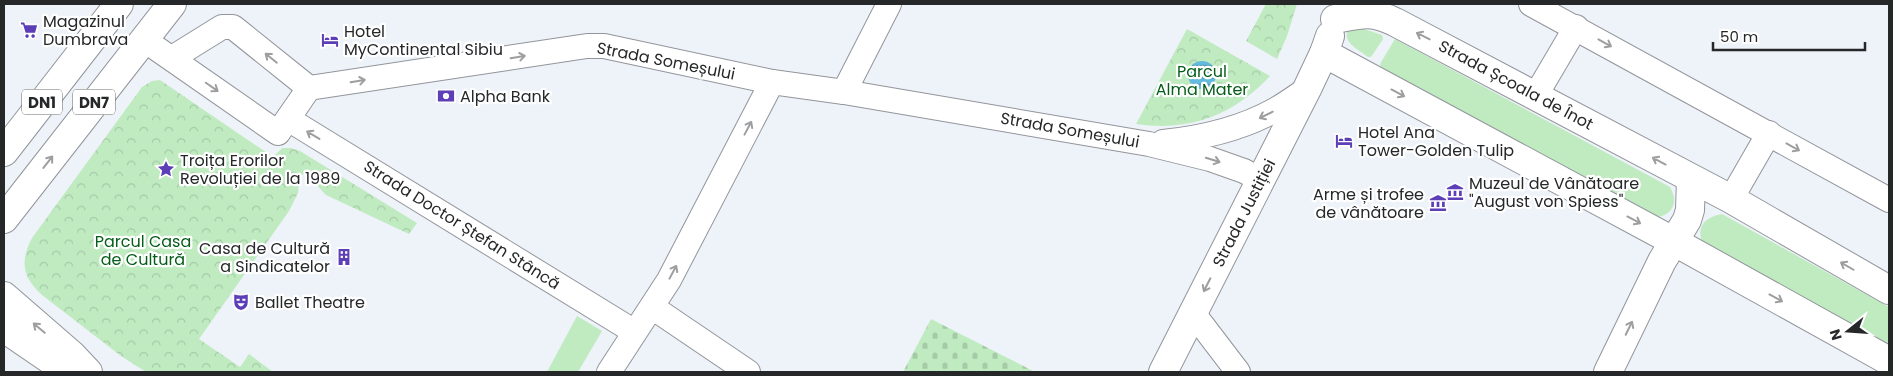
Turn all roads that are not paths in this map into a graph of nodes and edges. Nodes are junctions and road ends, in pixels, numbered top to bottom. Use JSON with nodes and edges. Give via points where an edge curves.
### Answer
{"nodes":[{"id":1,"x":119,"y":4,"type":"edge"},
{"id":2,"x":172,"y":4,"type":"edge"},
{"id":3,"x":889,"y":4,"type":"edge"},
{"id":4,"x":1531,"y":4,"type":"edge"},
{"id":5,"x":1337,"y":12,"type":"edge"},
{"id":6,"x":1576,"y":27,"type":"junction"},
{"id":7,"x":143,"y":39,"type":"junction"},
{"id":8,"x":1324,"y":53,"type":"junction"},
{"id":9,"x":172,"y":58,"type":"junction"},
{"id":10,"x":1367,"y":77,"type":"junction"},
{"id":11,"x":772,"y":82,"type":"junction"},
{"id":12,"x":309,"y":88,"type":"junction"},
{"id":13,"x":1307,"y":89,"type":"junction"},
{"id":14,"x":844,"y":92,"type":"junction"},
{"id":15,"x":1536,"y":95,"type":"junction"},
{"id":16,"x":288,"y":119,"type":"junction"},
{"id":17,"x":1768,"y":133,"type":"junction"},
{"id":18,"x":1149,"y":144,"type":"junction"},
{"id":19,"x":4,"y":152,"type":"edge"},
{"id":20,"x":1691,"y":178,"type":"junction"},
{"id":21,"x":1261,"y":180,"type":"junction"},
{"id":22,"x":1731,"y":199,"type":"junction"},
{"id":23,"x":1889,"y":200,"type":"edge"},
{"id":24,"x":4,"y":219,"type":"edge"},
{"id":25,"x":1673,"y":241,"type":"junction"},
{"id":26,"x":1889,"y":290,"type":"edge"},
{"id":27,"x":4,"y":296,"type":"edge"},
{"id":28,"x":652,"y":307,"type":"junction"},
{"id":29,"x":1193,"y":313,"type":"junction"},
{"id":30,"x":4,"y":328,"type":"edge"},
{"id":31,"x":634,"y":333,"type":"junction"},
{"id":32,"x":1889,"y":361,"type":"edge"},
{"id":33,"x":73,"y":372,"type":"edge"},
{"id":34,"x":88,"y":372,"type":"edge"},
{"id":35,"x":609,"y":372,"type":"edge"},
{"id":36,"x":748,"y":372,"type":"edge"},
{"id":37,"x":1163,"y":372,"type":"edge"},
{"id":38,"x":1238,"y":372,"type":"edge"},
{"id":39,"x":1608,"y":372,"type":"edge"}],
"edges":[{"from":1,"to":19,"type":"street","number":"DN1"},
{"from":2,"to":7,"type":"street","number":"DN7"},
{"from":3,"to":14,"type":"street"},
{"from":4,"to":6,"type":"street"},
{"from":5,"to":8,"type":"street","name":"Strada Justiției"},
{"from":15,"to":5,"type":"street","name":"Strada Școala de Înot","one_way":true,"via":[[1380,15]]},
{"from":6,"to":15,"type":"street"},
{"from":6,"to":17,"type":"street","one_way":true},
{"from":7,"to":9,"type":"street"},
{"from":24,"to":7,"type":"street","number":"DN7","one_way":true},
{"from":8,"to":10,"type":"street"},
{"from":8,"to":13,"type":"street","name":"Strada Justiției"},
{"from":12,"to":9,"type":"street","one_way":true,"via":[[233,27],[222,27]]},
{"from":9,"to":16,"type":"street","one_way":true,"via":[[278,133]]},
{"from":10,"to":13,"type":"street","via":[[1346,75]]},
{"from":10,"to":25,"type":"street","one_way":true},
{"from":12,"to":11,"type":"street","name":"Strada Someșului","one_way":true,"via":[[588,46],[604,46]]},
{"from":11,"to":14,"type":"street","name":"Strada Someșului"},
{"from":28,"to":11,"type":"street","one_way":true},
{"from":12,"to":16,"type":"street"},
{"from":13,"to":18,"type":"street","name":"Strada Someșului","one_way":true,"via":[[1251,122],[1186,140]]},
{"from":13,"to":21,"type":"street","name":"Strada Justiției"},
{"from":14,"to":18,"type":"street","name":"Strada Someșului"},
{"from":20,"to":15,"type":"street","name":"Strada Școala de Înot","one_way":true},
{"from":31,"to":16,"type":"street","name":"Strada Doctor Ștefan Stâncă","one_way":true},
{"from":17,"to":22,"type":"street"},
{"from":17,"to":23,"type":"street","one_way":true},
{"from":18,"to":21,"type":"street","name":"Strada Someșului","one_way":true,"via":[[1210,159]]},
{"from":20,"to":22,"type":"street","name":"Strada Școala de Înot"},
{"from":20,"to":25,"type":"street","via":[[1690,210]]},
{"from":21,"to":29,"type":"street","name":"Strada Justiției","one_way":true},
{"from":26,"to":22,"type":"street","name":"Strada Școala de Înot","one_way":true},
{"from":25,"to":32,"type":"street","one_way":true},
{"from":39,"to":25,"type":"street","one_way":true},
{"from":34,"to":27,"type":"street","one_way":true},
{"from":28,"to":31,"type":"street"},
{"from":28,"to":36,"type":"street"},
{"from":29,"to":37,"type":"street","name":"Strada Justiției"},
{"from":29,"to":38,"type":"street"},
{"from":30,"to":33,"type":"street"},
{"from":31,"to":35,"type":"street"}]}
